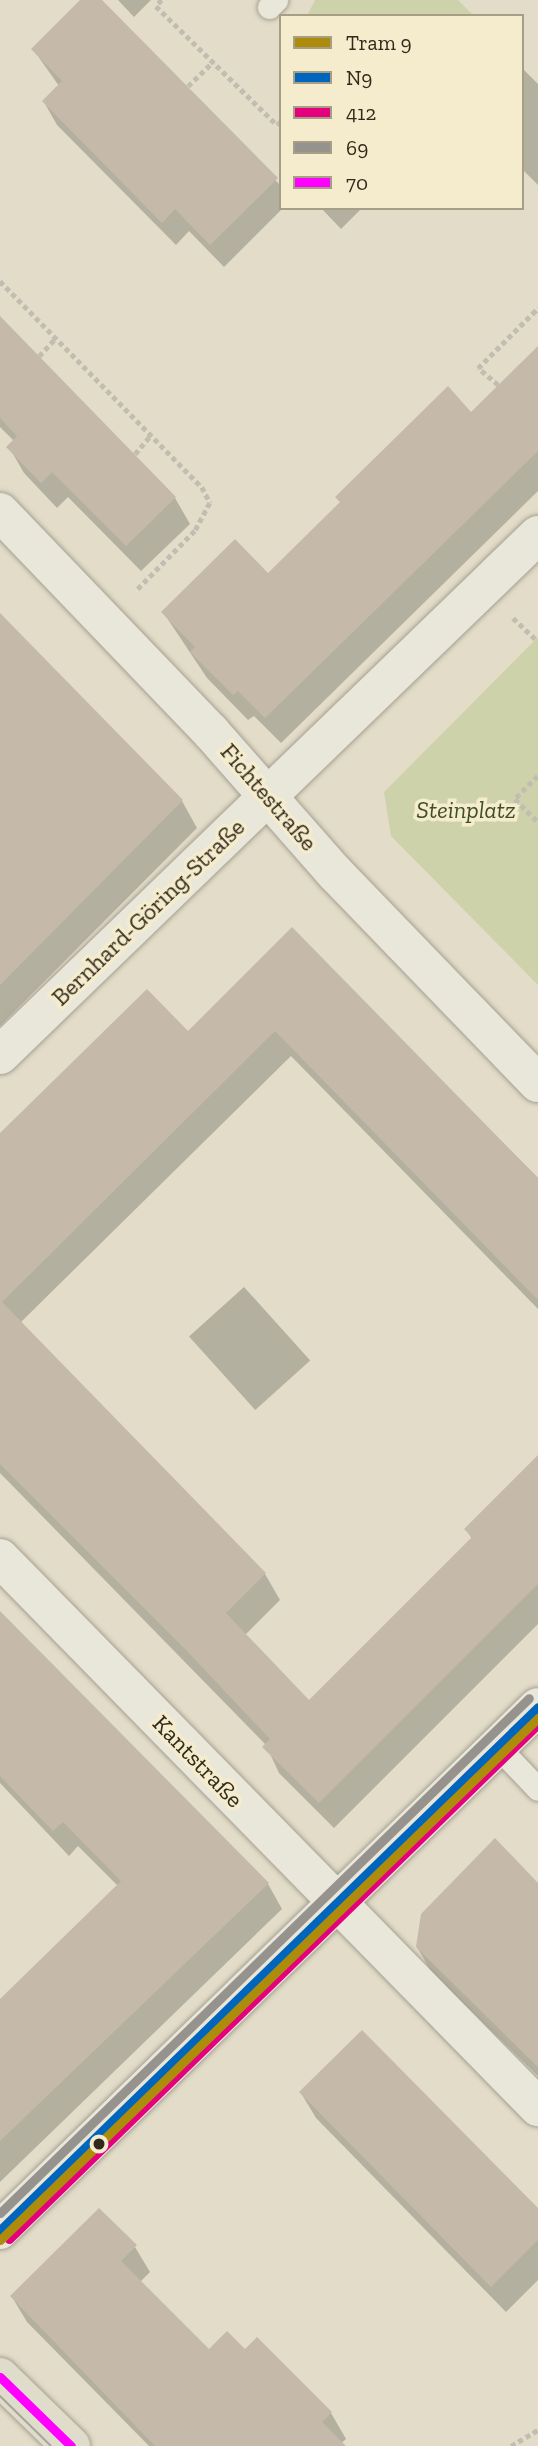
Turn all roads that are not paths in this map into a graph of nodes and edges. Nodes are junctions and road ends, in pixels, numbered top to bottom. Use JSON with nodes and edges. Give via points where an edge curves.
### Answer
{"nodes":[{"id":1,"x":0,"y":512,"type":"edge"},
{"id":2,"x":538,"y":535,"type":"edge"},
{"id":3,"x":268,"y":796,"type":"junction"},
{"id":4,"x":0,"y":1055,"type":"edge"},
{"id":5,"x":538,"y":1083,"type":"edge"},
{"id":6,"x":0,"y":1558,"type":"edge"},
{"id":7,"x":538,"y":1707,"type":"edge"},
{"id":8,"x":497,"y":1746,"type":"junction"},
{"id":9,"x":538,"y":1789,"type":"edge"},
{"id":10,"x":337,"y":1903,"type":"junction"},
{"id":11,"x":538,"y":2107,"type":"edge"},
{"id":12,"x":0,"y":2230,"type":"edge"},
{"id":13,"x":0,"y":2376,"type":"edge"},
{"id":14,"x":71,"y":2446,"type":"edge"}],
"edges":[{"from":1,"to":3,"type":"street","name":"Fichtestraße"},
{"from":2,"to":3,"type":"street","name":"Bernhard-Göring-Straße"},
{"from":3,"to":4,"type":"street","name":"Bernhard-Göring-Straße"},
{"from":3,"to":5,"type":"street","name":"Fichtestraße","via":[[335,873]]},
{"from":6,"to":10,"type":"street","name":"Kantstraße"},
{"from":7,"to":8,"type":"street"},
{"from":8,"to":9,"type":"lane"},
{"from":8,"to":10,"type":"street"},
{"from":10,"to":11,"type":"street","name":"Kantstraße"},
{"from":10,"to":12,"type":"street"},
{"from":13,"to":14,"type":"main road"}]}
